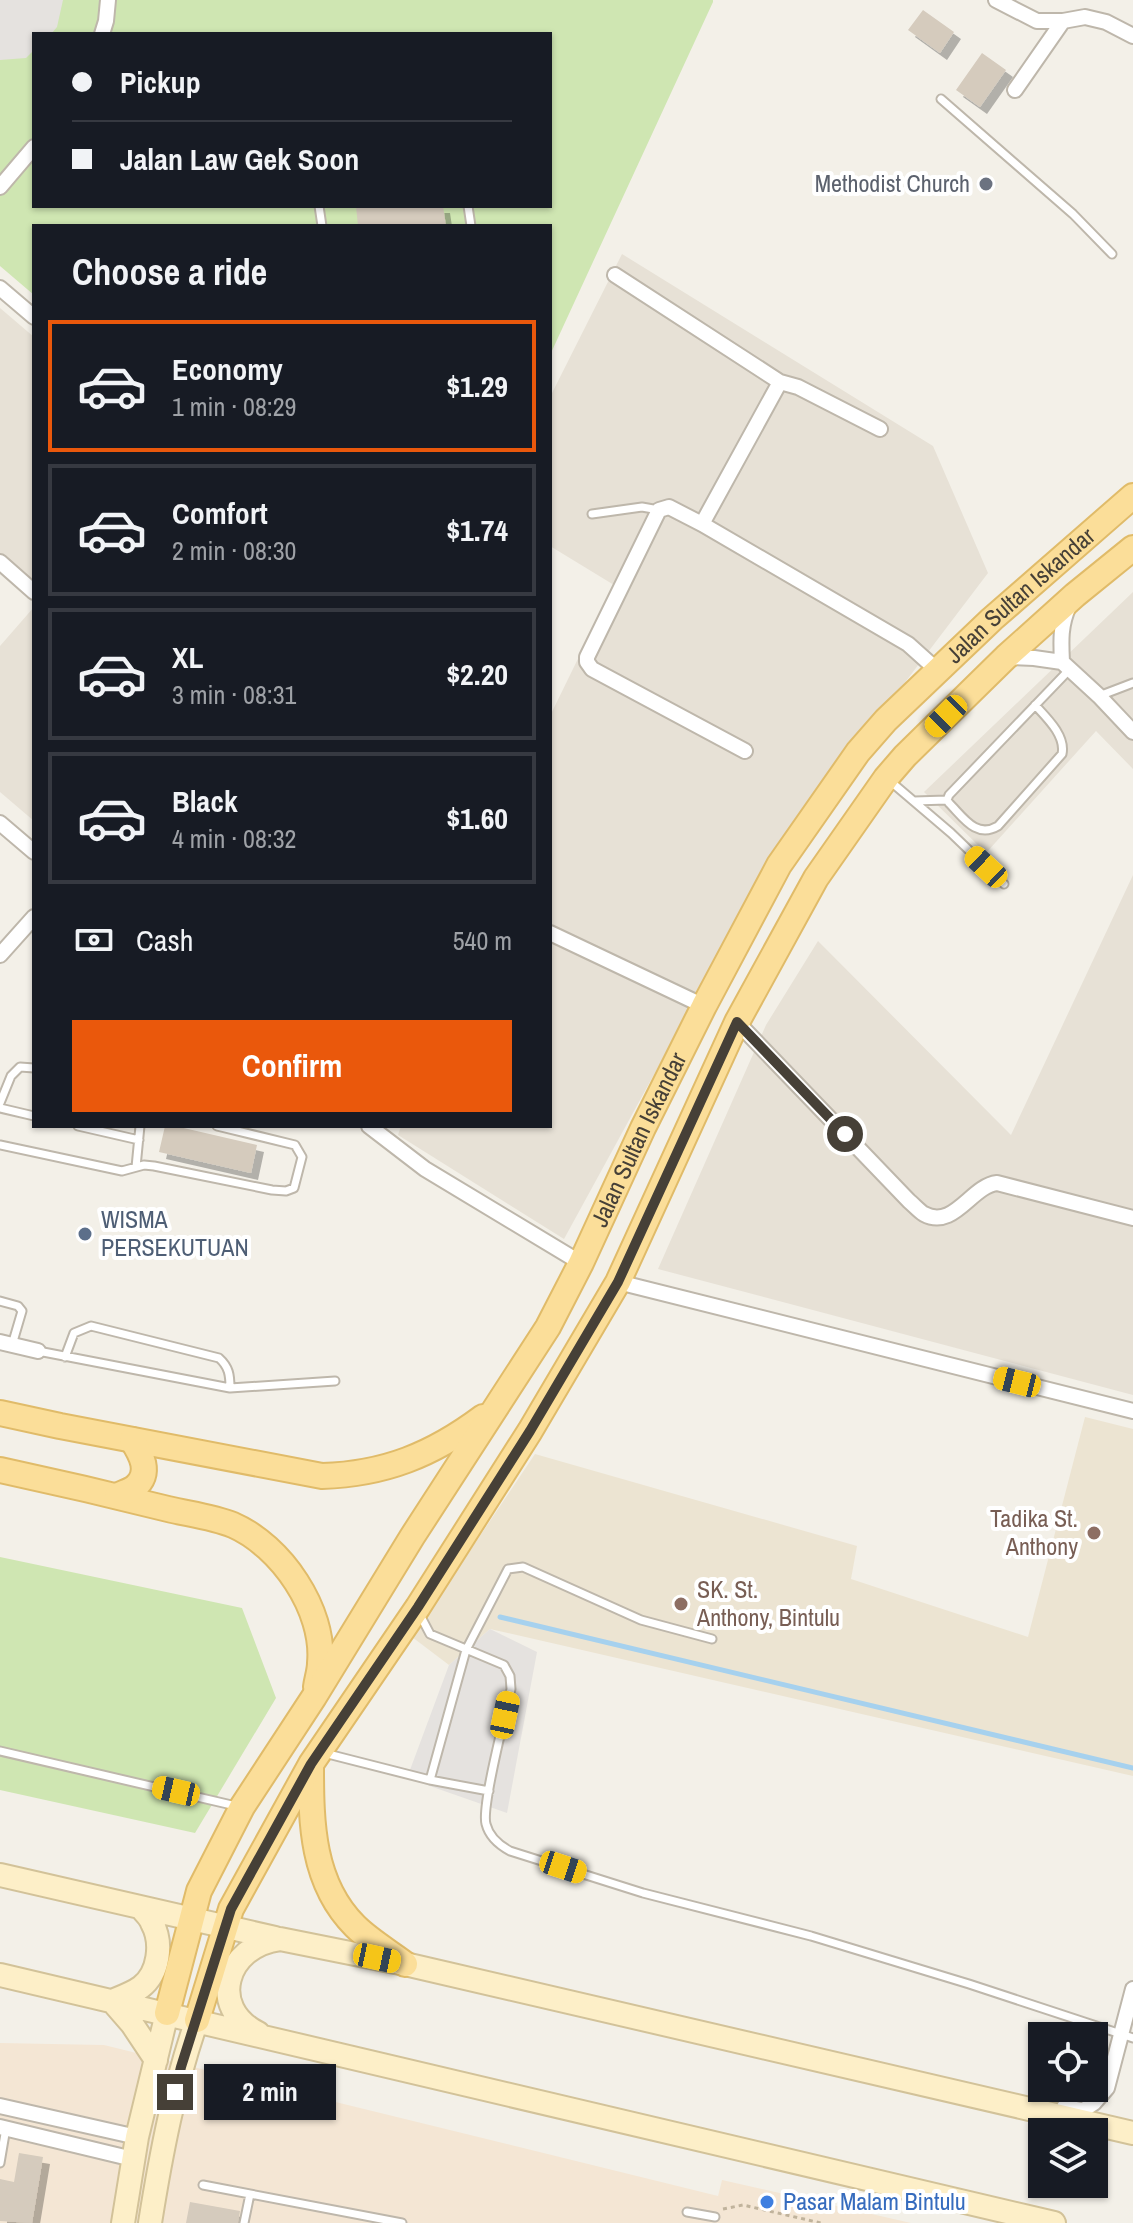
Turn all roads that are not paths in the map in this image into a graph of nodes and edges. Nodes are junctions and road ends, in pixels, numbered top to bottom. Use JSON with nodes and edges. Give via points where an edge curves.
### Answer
{"nodes":[{"id":1,"x":108,"y":0,"type":"edge"},
{"id":2,"x":996,"y":0,"type":"edge"},
{"id":3,"x":1063,"y":21,"type":"junction"},
{"id":4,"x":103,"y":32,"type":"edge"},
{"id":5,"x":1133,"y":36,"type":"edge"},
{"id":6,"x":1015,"y":90,"type":"dead end"},
{"id":7,"x":941,"y":99,"type":"dead end"},
{"id":8,"x":32,"y":149,"type":"edge"},
{"id":9,"x":0,"y":187,"type":"edge"},
{"id":10,"x":1112,"y":254,"type":"dead end"},
{"id":11,"x":615,"y":275,"type":"dead end"},
{"id":12,"x":0,"y":288,"type":"edge"},
{"id":13,"x":32,"y":315,"type":"edge"},
{"id":14,"x":780,"y":382,"type":"junction"},
{"id":15,"x":880,"y":429,"type":"dead end"},
{"id":16,"x":1133,"y":496,"type":"edge"},
{"id":17,"x":659,"y":510,"type":"junction"},
{"id":18,"x":592,"y":514,"type":"dead end"},
{"id":19,"x":702,"y":524,"type":"junction"},
{"id":20,"x":1133,"y":548,"type":"edge"},
{"id":21,"x":0,"y":562,"type":"edge"},
{"id":22,"x":32,"y":590,"type":"edge"},
{"id":23,"x":1075,"y":595,"type":"junction"},
{"id":24,"x":1006,"y":657,"type":"junction"},
{"id":25,"x":1066,"y":666,"type":"junction"},
{"id":26,"x":937,"y":670,"type":"junction"},
{"id":27,"x":1133,"y":683,"type":"edge"},
{"id":28,"x":1099,"y":696,"type":"junction"},
{"id":29,"x":1035,"y":705,"type":"junction"},
{"id":30,"x":1133,"y":732,"type":"edge"},
{"id":31,"x":745,"y":751,"type":"dead end"},
{"id":32,"x":886,"y":778,"type":"junction"},
{"id":33,"x":947,"y":800,"type":"junction"},
{"id":34,"x":914,"y":801,"type":"junction"},
{"id":35,"x":0,"y":823,"type":"edge"},
{"id":36,"x":32,"y":850,"type":"edge"},
{"id":37,"x":1004,"y":884,"type":"dead end"},
{"id":38,"x":32,"y":919,"type":"edge"},
{"id":39,"x":552,"y":934,"type":"edge"},
{"id":40,"x":0,"y":955,"type":"edge"},
{"id":41,"x":704,"y":1006,"type":"junction"},
{"id":42,"x":737,"y":1022,"type":"junction"},
{"id":43,"x":32,"y":1068,"type":"edge"},
{"id":44,"x":0,"y":1105,"type":"edge"},
{"id":45,"x":32,"y":1115,"type":"edge"},
{"id":46,"x":87,"y":1128,"type":"edge"},
{"id":47,"x":140,"y":1128,"type":"edge"},
{"id":48,"x":225,"y":1128,"type":"edge"},
{"id":49,"x":372,"y":1128,"type":"edge"},
{"id":50,"x":139,"y":1140,"type":"junction"},
{"id":51,"x":0,"y":1145,"type":"edge"},
{"id":52,"x":136,"y":1167,"type":"junction"},
{"id":53,"x":1133,"y":1218,"type":"edge"},
{"id":54,"x":581,"y":1263,"type":"junction"},
{"id":55,"x":618,"y":1282,"type":"junction"},
{"id":56,"x":0,"y":1301,"type":"edge"},
{"id":57,"x":6,"y":1343,"type":"edge"},
{"id":58,"x":38,"y":1351,"type":"joint"},
{"id":59,"x":65,"y":1357,"type":"junction"},
{"id":60,"x":335,"y":1381,"type":"dead end"},
{"id":61,"x":230,"y":1388,"type":"junction"},
{"id":62,"x":497,"y":1406,"type":"junction"},
{"id":63,"x":1133,"y":1411,"type":"edge"},
{"id":64,"x":0,"y":1413,"type":"edge"},
{"id":65,"x":132,"y":1440,"type":"junction"},
{"id":66,"x":0,"y":1470,"type":"edge"},
{"id":67,"x":117,"y":1496,"type":"junction"},
{"id":68,"x":418,"y":1607,"type":"junction"},
{"id":69,"x":712,"y":1639,"type":"dead end"},
{"id":70,"x":466,"y":1650,"type":"junction"},
{"id":71,"x":314,"y":1697,"type":"junction"},
{"id":72,"x":0,"y":1751,"type":"edge"},
{"id":73,"x":316,"y":1758,"type":"junction"},
{"id":74,"x":430,"y":1780,"type":"junction"},
{"id":75,"x":489,"y":1791,"type":"junction"},
{"id":76,"x":242,"y":1807,"type":"junction"},
{"id":77,"x":0,"y":1875,"type":"edge"},
{"id":78,"x":141,"y":1908,"type":"junction"},
{"id":79,"x":192,"y":1919,"type":"junction"},
{"id":80,"x":226,"y":1927,"type":"junction"},
{"id":81,"x":280,"y":1939,"type":"junction"},
{"id":82,"x":405,"y":1964,"type":"junction"},
{"id":83,"x":0,"y":1975,"type":"edge"},
{"id":84,"x":1133,"y":1989,"type":"edge"},
{"id":85,"x":112,"y":2001,"type":"junction"},
{"id":86,"x":167,"y":2013,"type":"junction"},
{"id":87,"x":197,"y":2020,"type":"junction"},
{"id":88,"x":263,"y":2036,"type":"junction"},
{"id":89,"x":1127,"y":2037,"type":"edge"},
{"id":90,"x":156,"y":2060,"type":"junction"},
{"id":91,"x":954,"y":2091,"type":"junction"},
{"id":92,"x":0,"y":2106,"type":"edge"},
{"id":93,"x":3,"y":2128,"type":"edge"},
{"id":94,"x":1133,"y":2133,"type":"edge"},
{"id":95,"x":135,"y":2148,"type":"junction"},
{"id":96,"x":0,"y":2163,"type":"edge"},
{"id":97,"x":203,"y":2185,"type":"dead end"},
{"id":98,"x":250,"y":2194,"type":"junction"},
{"id":99,"x":687,"y":2212,"type":"dead end"},
{"id":100,"x":715,"y":2217,"type":"road end"},
{"id":101,"x":123,"y":2223,"type":"edge"},
{"id":102,"x":150,"y":2223,"type":"edge"},
{"id":103,"x":244,"y":2223,"type":"edge"},
{"id":104,"x":402,"y":2223,"type":"edge"},
{"id":105,"x":1054,"y":2223,"type":"edge"}],
"edges":[{"from":1,"to":4,"type":"street"},
{"from":2,"to":3,"type":"street","via":[[1037,21]]},
{"from":3,"to":5,"type":"street","via":[[1085,17]]},
{"from":3,"to":6,"type":"street"},
{"from":7,"to":10,"type":"lane"},
{"from":8,"to":9,"type":"street"},
{"from":11,"to":14,"type":"street"},
{"from":12,"to":13,"type":"street"},
{"from":14,"to":15,"type":"street"},
{"from":14,"to":19,"type":"street"},
{"from":16,"to":26,"type":"main road","name":"Jalan Sultan Iskandar"},
{"from":17,"to":18,"type":"lane","via":[[642,507]]},
{"from":17,"to":19,"type":"street","via":[[669,507]]},
{"from":17,"to":31,"type":"street","via":[[587,662]]},
{"from":19,"to":26,"type":"street","via":[[908,644]]},
{"from":20,"to":23,"type":"main road","name":"Jalan Sultan Iskandar"},
{"from":21,"to":22,"type":"street"},
{"from":23,"to":24,"type":"main road","name":"Jalan Sultan Iskandar"},
{"from":23,"to":25,"type":"street","via":[[1060,637]]},
{"from":24,"to":25,"type":"street"},
{"from":24,"to":32,"type":"main road","name":"Jalan Sultan Iskandar"},
{"from":25,"to":28,"type":"street"},
{"from":25,"to":29,"type":"lane"},
{"from":26,"to":41,"type":"main road","name":"Jalan Sultan Iskandar","via":[[858,752],[779,865]]},
{"from":27,"to":28,"type":"lane"},
{"from":28,"to":30,"type":"street"},
{"from":29,"to":33,"type":"lane"},
{"from":29,"to":33,"type":"lane","via":[[1061,738],[1062,754],[998,826],[975,828]]},
{"from":32,"to":34,"type":"lane"},
{"from":32,"to":42,"type":"main road","name":"Jalan Sultan Iskandar","via":[[816,878]]},
{"from":33,"to":34,"type":"lane"},
{"from":34,"to":37,"type":"lane"},
{"from":35,"to":36,"type":"street"},
{"from":38,"to":40,"type":"street"},
{"from":39,"to":41,"type":"street"},
{"from":41,"to":54,"type":"main road","name":"Jalan Sultan Iskandar"},
{"from":42,"to":53,"type":"street","via":[[924,1214],[950,1214],[982,1188],[997,1183]]},
{"from":42,"to":55,"type":"main road","name":"Jalan Sultan Iskandar"},
{"from":43,"to":44,"type":"lane","via":[[20,1067],[11,1076]]},
{"from":44,"to":45,"type":"lane"},
{"from":46,"to":50,"type":"lane"},
{"from":47,"to":50,"type":"lane"},
{"from":48,"to":52,"type":"lane","via":[[295,1145],[302,1157],[294,1188],[272,1190]]},
{"from":49,"to":54,"type":"street","via":[[425,1169]]},
{"from":50,"to":52,"type":"lane"},
{"from":51,"to":52,"type":"lane","via":[[122,1171]]},
{"from":54,"to":62,"type":"main road","name":"Jalan Sultan Iskandar"},
{"from":55,"to":63,"type":"street"},
{"from":55,"to":68,"type":"main road","name":"Jalan Sultan Iskandar"},
{"from":56,"to":57,"type":"lane","via":[[22,1311]]},
{"from":57,"to":58,"type":"street"},
{"from":58,"to":59,"type":"lane"},
{"from":59,"to":61,"type":"lane"},
{"from":59,"to":61,"type":"lane","via":[[74,1333],[91,1326],[219,1358],[226,1365]]},
{"from":60,"to":61,"type":"lane"},
{"from":62,"to":65,"type":"main road","name":"Jalan Sultan Iskandar","via":[[434,1449],[352,1475],[322,1476]]},
{"from":62,"to":71,"type":"main road"},
{"from":64,"to":65,"type":"main road","name":"Jalan Sultan Iskandar"},
{"from":65,"to":67,"type":"main road","via":[[144,1469],[135,1487]]},
{"from":66,"to":67,"type":"main road"},
{"from":67,"to":71,"type":"main road","via":[[232,1525],[279,1558],[300,1586],[319,1639]]},
{"from":68,"to":70,"type":"lane","via":[[430,1634]]},
{"from":68,"to":73,"type":"main road","name":"Jalan Sultan Iskandar"},
{"from":69,"to":70,"type":"lane","via":[[641,1620],[515,1567],[508,1569]]},
{"from":70,"to":74,"type":"lane"},
{"from":70,"to":75,"type":"lane","via":[[504,1665],[510,1676]]},
{"from":71,"to":76,"type":"main road"},
{"from":72,"to":76,"type":"lane"},
{"from":73,"to":74,"type":"lane"},
{"from":73,"to":80,"type":"main road","name":"Jalan Sultan Iskandar","via":[[231,1909]]},
{"from":73,"to":82,"type":"main road","via":[[313,1839],[320,1868],[355,1926]]},
{"from":74,"to":75,"type":"lane"},
{"from":75,"to":89,"type":"lane","via":[[485,1822],[500,1846],[510,1851],[643,1893],[811,1936]]},
{"from":76,"to":79,"type":"main road","via":[[199,1891]]},
{"from":77,"to":78,"type":"main road"},
{"from":78,"to":79,"type":"main road"},
{"from":78,"to":85,"type":"main road","via":[[157,1935],[155,1967],[142,1986]]},
{"from":79,"to":80,"type":"main road"},
{"from":79,"to":86,"type":"main road"},
{"from":80,"to":81,"type":"main road"},
{"from":80,"to":87,"type":"main road","name":"Jalan Sultan Iskandar"},
{"from":81,"to":82,"type":"main road"},
{"from":81,"to":88,"type":"main road","via":[[251,1947],[240,1957],[229,1986],[237,2017]]},
{"from":82,"to":91,"type":"main road"},
{"from":83,"to":85,"type":"main road"},
{"from":84,"to":89,"type":"street"},
{"from":85,"to":86,"type":"main road"},
{"from":85,"to":90,"type":"main road"},
{"from":86,"to":87,"type":"main road"},
{"from":86,"to":90,"type":"main road"},
{"from":87,"to":88,"type":"main road"},
{"from":87,"to":102,"type":"main road","via":[[181,2067]]},
{"from":88,"to":105,"type":"main road"},
{"from":89,"to":91,"type":"street","via":[[1107,2088],[1085,2109],[975,2087]]},
{"from":90,"to":95,"type":"main road"},
{"from":91,"to":94,"type":"main road"},
{"from":92,"to":95,"type":"street"},
{"from":93,"to":95,"type":"street"},
{"from":93,"to":96,"type":"lane"},
{"from":95,"to":101,"type":"main road"},
{"from":97,"to":98,"type":"lane"},
{"from":98,"to":103,"type":"lane"},
{"from":98,"to":104,"type":"lane"},
{"from":99,"to":100,"type":"lane"}]}
